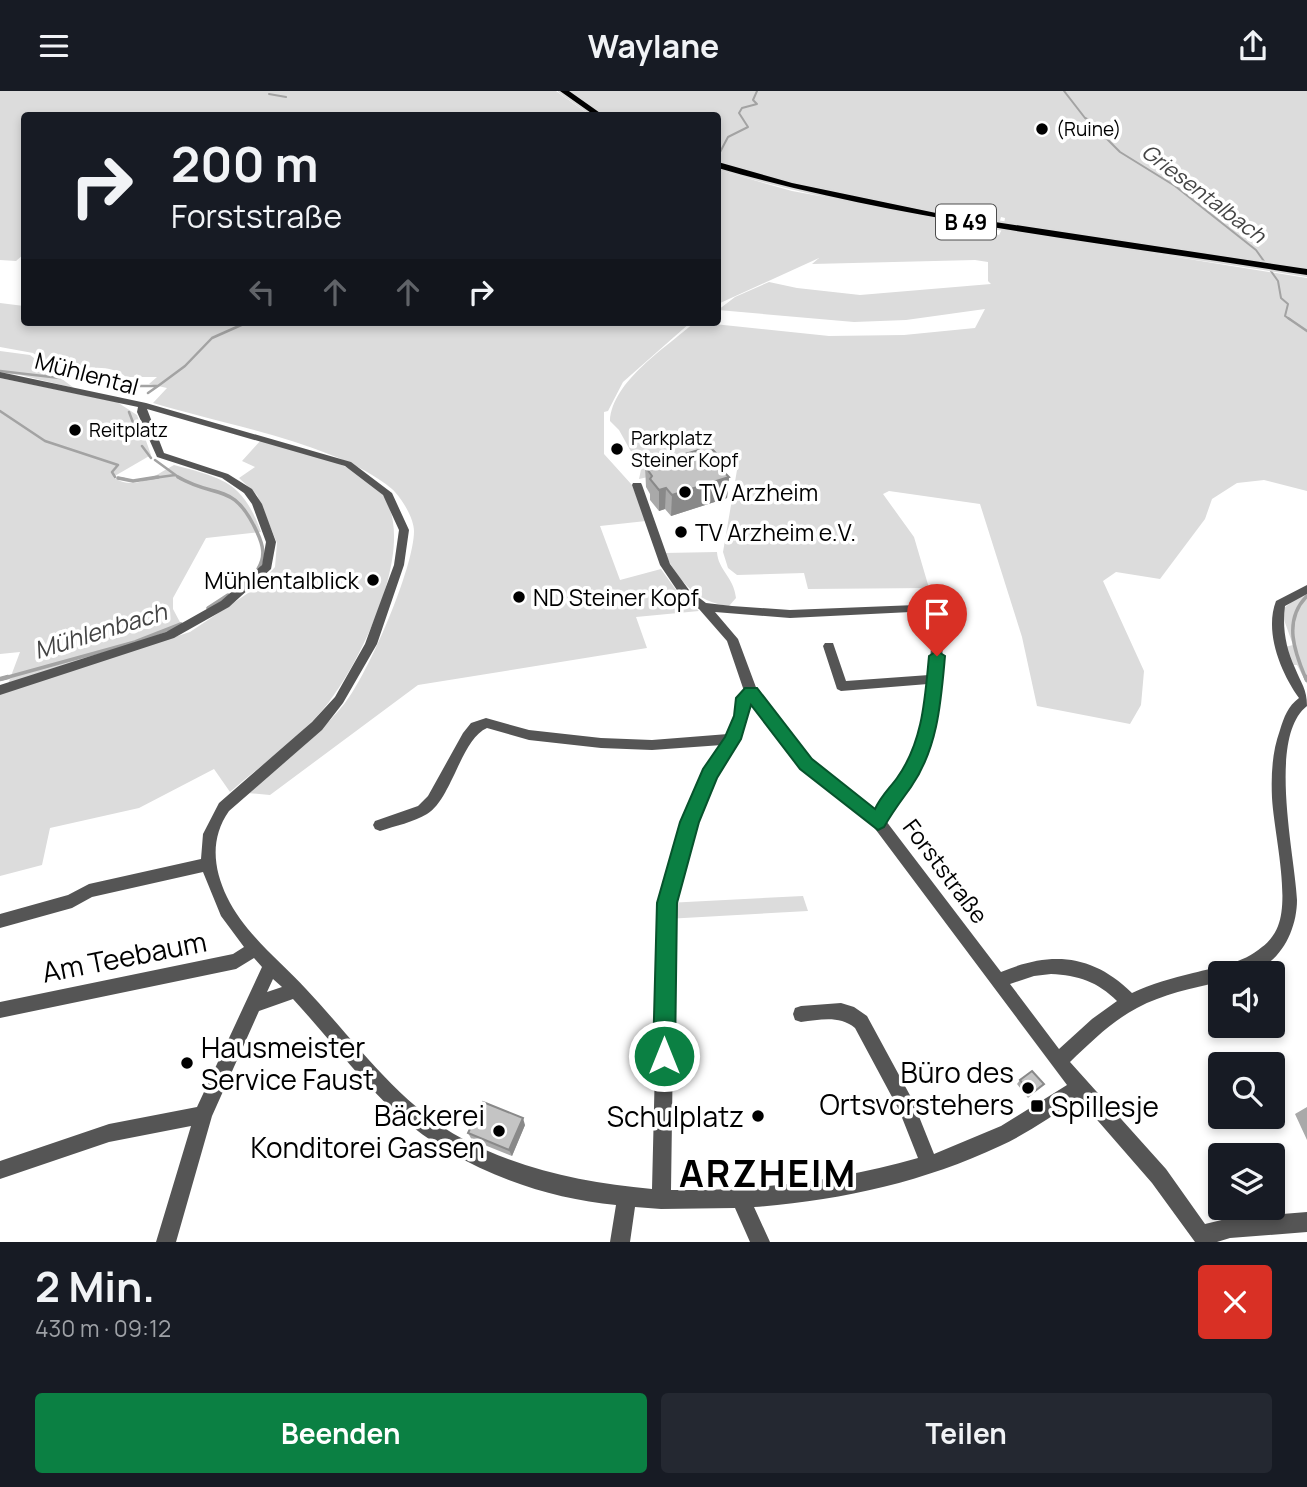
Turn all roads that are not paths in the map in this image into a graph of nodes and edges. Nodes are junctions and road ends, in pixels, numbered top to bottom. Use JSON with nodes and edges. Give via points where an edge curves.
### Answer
{"nodes":[{"id":1,"x":558,"y":91,"type":"edge"},
{"id":2,"x":564,"y":91,"type":"edge"},
{"id":3,"x":588,"y":112,"type":"edge"},
{"id":4,"x":595,"y":112,"type":"edge"},
{"id":5,"x":721,"y":167,"type":"edge"},
{"id":6,"x":1307,"y":274,"type":"edge"},
{"id":7,"x":0,"y":375,"type":"edge"},
{"id":8,"x":143,"y":405,"type":"junction"},
{"id":9,"x":636,"y":485,"type":"dead end"},
{"id":10,"x":1307,"y":589,"type":"edge"},
{"id":11,"x":703,"y":606,"type":"junction"},
{"id":12,"x":829,"y":646,"type":"dead end"},
{"id":13,"x":935,"y":679,"type":"junction"},
{"id":14,"x":0,"y":690,"type":"edge"},
{"id":15,"x":751,"y":692,"type":"junction"},
{"id":16,"x":1307,"y":700,"type":"edge"},
{"id":17,"x":733,"y":739,"type":"junction"},
{"id":18,"x":878,"y":822,"type":"junction"},
{"id":19,"x":380,"y":825,"type":"dead end"},
{"id":20,"x":209,"y":864,"type":"junction"},
{"id":21,"x":0,"y":921,"type":"edge"},
{"id":22,"x":255,"y":948,"type":"junction"},
{"id":23,"x":1254,"y":961,"type":"edge"},
{"id":24,"x":271,"y":967,"type":"junction"},
{"id":25,"x":1208,"y":976,"type":"edge"},
{"id":26,"x":999,"y":981,"type":"junction"},
{"id":27,"x":296,"y":990,"type":"junction"},
{"id":28,"x":1128,"y":1001,"type":"junction"},
{"id":29,"x":254,"y":1005,"type":"junction"},
{"id":30,"x":0,"y":1010,"type":"edge"},
{"id":31,"x":801,"y":1014,"type":"dead end"},
{"id":32,"x":1059,"y":1061,"type":"junction"},
{"id":33,"x":1081,"y":1086,"type":"junction"},
{"id":34,"x":203,"y":1115,"type":"junction"},
{"id":35,"x":929,"y":1164,"type":"junction"},
{"id":36,"x":0,"y":1170,"type":"edge"},
{"id":37,"x":627,"y":1196,"type":"junction"},
{"id":38,"x":661,"y":1198,"type":"junction"},
{"id":39,"x":741,"y":1199,"type":"junction"},
{"id":40,"x":1307,"y":1223,"type":"edge"},
{"id":41,"x":1205,"y":1238,"type":"edge"},
{"id":42,"x":166,"y":1242,"type":"edge"},
{"id":43,"x":620,"y":1242,"type":"edge"},
{"id":44,"x":760,"y":1242,"type":"edge"}],
"edges":[{"from":1,"to":3,"type":"highway"},
{"from":2,"to":4,"type":"highway"},
{"from":5,"to":6,"type":"highway","number":"B 49","via":[[790,187],[932,217]]},
{"from":7,"to":8,"type":"street","name":"Mühlental"},
{"from":8,"to":14,"type":"street","name":"Mühlental","via":[[160,455],[225,476],[251,495],[271,542],[267,566],[225,604],[170,635]]},
{"from":8,"to":20,"type":"street","via":[[348,464],[387,493],[404,530],[393,584],[355,674],[317,726],[218,815],[212,823]]},
{"from":9,"to":11,"type":"street","name":"Forststraße","via":[[665,565],[685,593]]},
{"from":10,"to":16,"type":"street","via":[[1280,604],[1278,614],[1286,659]]},
{"from":11,"to":13,"type":"street","via":[[786,614],[937,607]]},
{"from":11,"to":15,"type":"street","name":"Forststraße","via":[[734,643]]},
{"from":12,"to":13,"type":"street","via":[[841,686]]},
{"from":13,"to":18,"type":"street","via":[[931,723],[905,782],[891,796]]},
{"from":15,"to":17,"type":"street","via":[[744,698]]},
{"from":15,"to":18,"type":"street","name":"Forststraße","via":[[806,764]]},
{"from":16,"to":23,"type":"street","via":[[1292,713],[1280,749],[1287,925],[1279,940]]},
{"from":17,"to":19,"type":"street","via":[[652,745],[601,743],[529,736],[486,723],[468,737],[423,810]]},
{"from":17,"to":38,"type":"street","via":[[709,775],[690,822],[667,903]]},
{"from":18,"to":26,"type":"street","name":"Forststraße"},
{"from":20,"to":21,"type":"street","via":[[89,891],[72,901]]},
{"from":20,"to":22,"type":"street","via":[[233,921]]},
{"from":22,"to":24,"type":"street"},
{"from":22,"to":30,"type":"street","name":"Am Teebaum","via":[[236,961]]},
{"from":24,"to":27,"type":"street"},
{"from":24,"to":29,"type":"street"},
{"from":25,"to":28,"type":"street"},
{"from":26,"to":28,"type":"street","via":[[1032,970],[1076,966],[1100,977]]},
{"from":26,"to":32,"type":"street","name":"Forststraße"},
{"from":27,"to":29,"type":"street"},
{"from":27,"to":37,"type":"street","via":[[409,1110],[441,1137],[549,1182]]},
{"from":28,"to":32,"type":"street"},
{"from":29,"to":34,"type":"street"},
{"from":31,"to":35,"type":"street","via":[[840,1011],[861,1022],[901,1095]]},
{"from":32,"to":33,"type":"street","name":"Forststraße"},
{"from":33,"to":35,"type":"street","via":[[1003,1135]]},
{"from":33,"to":41,"type":"street","name":"Forststraße","via":[[1159,1176]]},
{"from":34,"to":36,"type":"street","via":[[109,1133]]},
{"from":34,"to":42,"type":"street"},
{"from":35,"to":39,"type":"street","via":[[849,1185]]},
{"from":37,"to":38,"type":"street"},
{"from":37,"to":43,"type":"street"},
{"from":38,"to":39,"type":"street"},
{"from":39,"to":44,"type":"street"},
{"from":40,"to":41,"type":"street","via":[[1230,1228]]}]}
